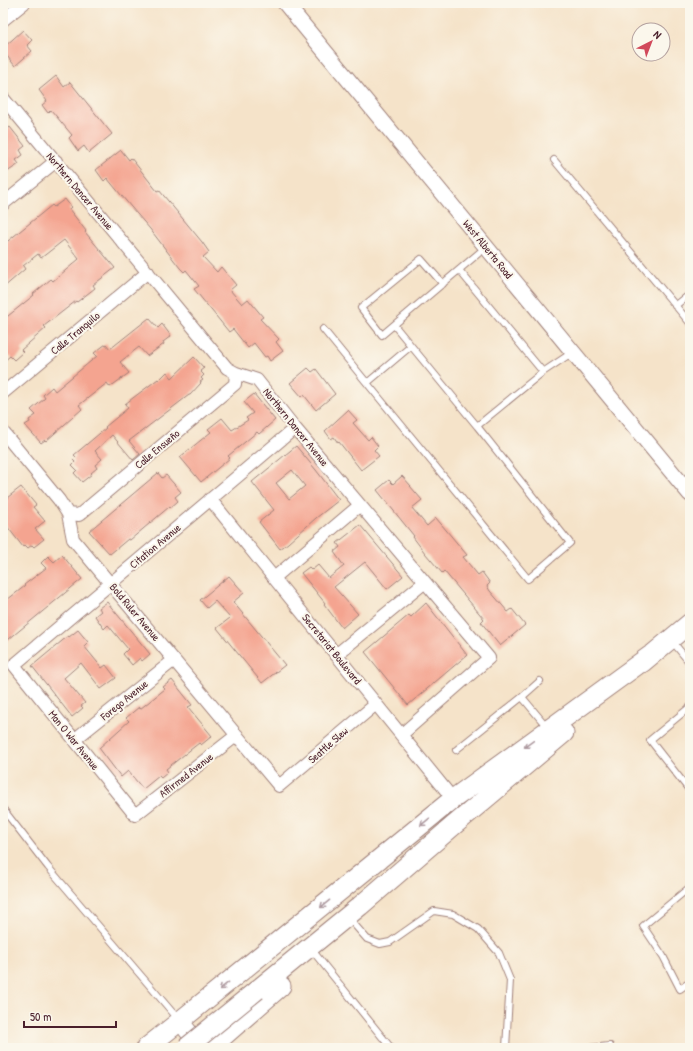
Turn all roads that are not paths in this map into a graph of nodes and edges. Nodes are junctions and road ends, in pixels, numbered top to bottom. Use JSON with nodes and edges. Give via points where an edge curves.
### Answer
{"nodes":[{"id":1,"x":24,"y":3,"type":"edge"},
{"id":2,"x":285,"y":3,"type":"edge"},
{"id":3,"x":3,"y":20,"type":"edge"},
{"id":4,"x":3,"y":98,"type":"edge"},
{"id":5,"x":554,"y":160,"type":"dead end"},
{"id":6,"x":56,"y":161,"type":"junction"},
{"id":7,"x":3,"y":204,"type":"edge"},
{"id":8,"x":486,"y":247,"type":"junction"},
{"id":9,"x":459,"y":270,"type":"junction"},
{"id":10,"x":148,"y":272,"type":"junction"},
{"id":11,"x":443,"y":284,"type":"junction"},
{"id":12,"x":690,"y":294,"type":"edge"},
{"id":13,"x":675,"y":306,"type":"junction"},
{"id":14,"x":690,"y":323,"type":"edge"},
{"id":15,"x":394,"y":325,"type":"junction"},
{"id":16,"x":323,"y":329,"type":"dead end"},
{"id":17,"x":411,"y":346,"type":"junction"},
{"id":18,"x":573,"y":352,"type":"junction"},
{"id":19,"x":543,"y":372,"type":"junction"},
{"id":20,"x":236,"y":373,"type":"junction"},
{"id":21,"x":367,"y":383,"type":"junction"},
{"id":22,"x":3,"y":393,"type":"edge"},
{"id":23,"x":477,"y":426,"type":"junction"},
{"id":24,"x":296,"y":428,"type":"junction"},
{"id":25,"x":3,"y":432,"type":"edge"},
{"id":26,"x":690,"y":494,"type":"edge"},
{"id":27,"x":210,"y":499,"type":"junction"},
{"id":28,"x":360,"y":505,"type":"junction"},
{"id":29,"x":68,"y":514,"type":"junction"},
{"id":30,"x":274,"y":578,"type":"junction"},
{"id":31,"x":425,"y":582,"type":"junction"},
{"id":32,"x":110,"y":583,"type":"junction"},
{"id":33,"x":690,"y":623,"type":"edge"},
{"id":34,"x":670,"y":639,"type":"junction"},
{"id":35,"x":336,"y":655,"type":"junction"},
{"id":36,"x":651,"y":655,"type":"junction"},
{"id":37,"x":174,"y":660,"type":"junction"},
{"id":38,"x":690,"y":663,"type":"edge"},
{"id":39,"x":14,"y":665,"type":"joint"},
{"id":40,"x":540,"y":682,"type":"dead end"},
{"id":41,"x":522,"y":697,"type":"junction"},
{"id":42,"x":602,"y":700,"type":"junction"},
{"id":43,"x":376,"y":704,"type":"junction"},
{"id":44,"x":690,"y":707,"type":"edge"},
{"id":45,"x":549,"y":729,"type":"junction"},
{"id":46,"x":237,"y":735,"type":"junction"},
{"id":47,"x":401,"y":735,"type":"junction"},
{"id":48,"x":74,"y":740,"type":"junction"},
{"id":49,"x":456,"y":750,"type":"dead end"},
{"id":50,"x":279,"y":786,"type":"joint"},
{"id":51,"x":690,"y":791,"type":"edge"},
{"id":52,"x":453,"y":799,"type":"junction"},
{"id":53,"x":3,"y":808,"type":"edge"},
{"id":54,"x":135,"y":815,"type":"joint"},
{"id":55,"x":690,"y":887,"type":"edge"},
{"id":56,"x":353,"y":923,"type":"junction"},
{"id":57,"x":316,"y":955,"type":"junction"},
{"id":58,"x":690,"y":982,"type":"edge"},
{"id":59,"x":180,"y":1021,"type":"junction"},
{"id":60,"x":610,"y":1046,"type":"dead end"},
{"id":61,"x":146,"y":1048,"type":"edge"},
{"id":62,"x":186,"y":1048,"type":"edge"},
{"id":63,"x":200,"y":1048,"type":"edge"},
{"id":64,"x":210,"y":1048,"type":"edge"},
{"id":65,"x":391,"y":1048,"type":"edge"},
{"id":66,"x":506,"y":1048,"type":"edge"},
{"id":67,"x":590,"y":1048,"type":"edge"}],
"edges":[{"from":1,"to":3,"type":"street"},
{"from":2,"to":8,"type":"street","name":"West Alberta Road"},
{"from":4,"to":6,"type":"street","name":"Northern Dancer Avenue"},
{"from":5,"to":13,"type":"lane"},
{"from":6,"to":7,"type":"street"},
{"from":6,"to":10,"type":"street","name":"Northern Dancer Avenue"},
{"from":8,"to":9,"type":"lane"},
{"from":8,"to":18,"type":"street","name":"West Alberta Road"},
{"from":9,"to":11,"type":"lane"},
{"from":9,"to":19,"type":"lane"},
{"from":10,"to":20,"type":"street","name":"Northern Dancer Avenue","via":[[227,368]]},
{"from":10,"to":22,"type":"street","name":"Calle Tranquilo"},
{"from":11,"to":15,"type":"lane"},
{"from":11,"to":15,"type":"lane","via":[[421,259],[361,308],[382,335]]},
{"from":12,"to":13,"type":"lane"},
{"from":13,"to":14,"type":"lane"},
{"from":15,"to":17,"type":"lane"},
{"from":16,"to":21,"type":"lane"},
{"from":17,"to":21,"type":"lane"},
{"from":17,"to":23,"type":"lane"},
{"from":18,"to":19,"type":"lane"},
{"from":18,"to":26,"type":"street","name":"West Alberta Road"},
{"from":19,"to":23,"type":"lane"},
{"from":20,"to":24,"type":"street","name":"Northern Dancer Avenue","via":[[257,380]]},
{"from":20,"to":29,"type":"street","name":"Calle Ensueño","via":[[235,384],[85,510],[79,515]]},
{"from":21,"to":23,"type":"lane","via":[[528,578],[570,543]]},
{"from":24,"to":27,"type":"street","name":"Citation Avenue"},
{"from":24,"to":28,"type":"street","name":"Northern Dancer Avenue"},
{"from":25,"to":29,"type":"street","name":"Bold Ruler Avenue"},
{"from":27,"to":30,"type":"street","name":"Secretariat Boulevard"},
{"from":27,"to":32,"type":"street","name":"Citation Avenue"},
{"from":28,"to":30,"type":"street"},
{"from":28,"to":31,"type":"street","name":"Northern Dancer Avenue"},
{"from":29,"to":32,"type":"street","name":"Bold Ruler Avenue","via":[[73,539]]},
{"from":30,"to":35,"type":"street","name":"Secretariat Boulevard"},
{"from":31,"to":35,"type":"street"},
{"from":31,"to":47,"type":"street","name":"Northern Dancer Avenue","via":[[489,658]]},
{"from":32,"to":37,"type":"street","name":"Bold Ruler Avenue"},
{"from":32,"to":39,"type":"street","name":"Citation Avenue"},
{"from":33,"to":34,"type":"main road"},
{"from":34,"to":36,"type":"main road"},
{"from":34,"to":38,"type":"lane"},
{"from":35,"to":43,"type":"street","name":"Secretariat Boulevard"},
{"from":36,"to":42,"type":"main road"},
{"from":36,"to":45,"type":"main road"},
{"from":37,"to":46,"type":"street","name":"Bold Ruler Avenue"},
{"from":37,"to":48,"type":"street","name":"Forego Avenue"},
{"from":39,"to":48,"type":"street","name":"Man O War Avenue"},
{"from":40,"to":41,"type":"lane"},
{"from":41,"to":45,"type":"lane"},
{"from":41,"to":49,"type":"lane"},
{"from":42,"to":56,"type":"main road","via":[[532,772]]},
{"from":42,"to":62,"type":"main road","bridge":true,"via":[[360,906]]},
{"from":43,"to":47,"type":"street","name":"Secretariat Boulevard"},
{"from":43,"to":50,"type":"street","name":"Seattle Slew"},
{"from":44,"to":51,"type":"lane","via":[[650,740]]},
{"from":45,"to":52,"type":"main road","one_way":true},
{"from":46,"to":50,"type":"street","name":"Bold Ruler Avenue"},
{"from":46,"to":54,"type":"street","name":"Affirmed Avenue"},
{"from":47,"to":52,"type":"street","name":"Secretariat Boulevard"},
{"from":48,"to":54,"type":"street","name":"Man O War Avenue"},
{"from":52,"to":59,"type":"main road","one_way":true},
{"from":53,"to":59,"type":"lane","via":[[48,867]]},
{"from":55,"to":58,"type":"lane","via":[[643,926],[663,956],[680,989]]},
{"from":56,"to":57,"type":"main road"},
{"from":56,"to":66,"type":"lane","via":[[367,939],[380,944],[390,942],[434,911],[454,914],[478,929],[499,953],[510,980]]},
{"from":57,"to":64,"type":"main road"},
{"from":57,"to":65,"type":"lane"},
{"from":59,"to":61,"type":"main road"},
{"from":59,"to":63,"type":"main road"},
{"from":60,"to":67,"type":"lane"}]}
